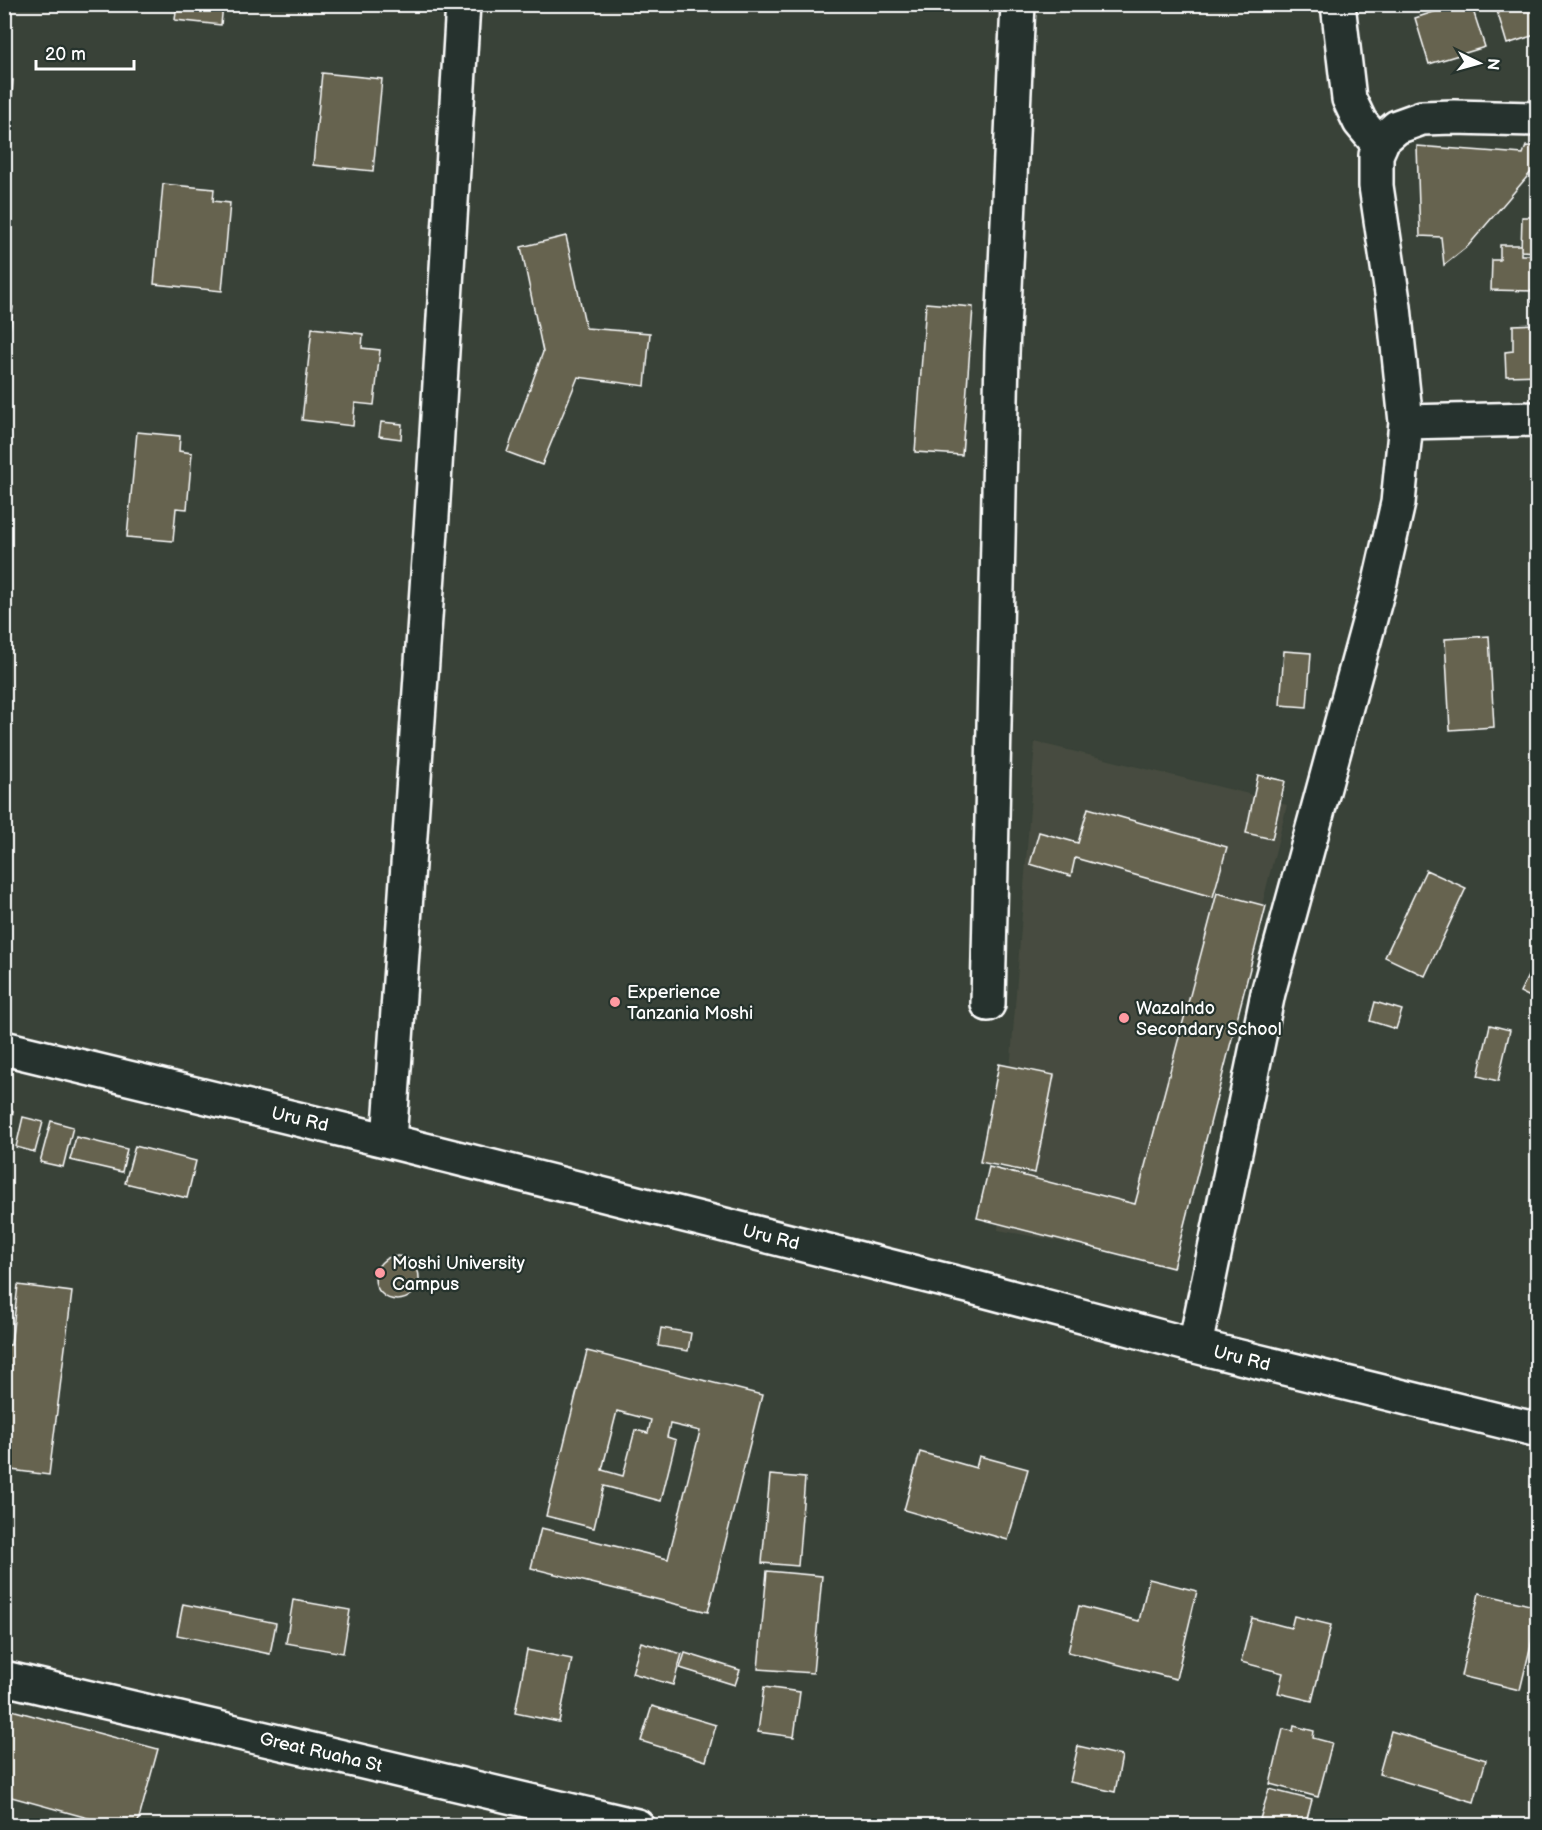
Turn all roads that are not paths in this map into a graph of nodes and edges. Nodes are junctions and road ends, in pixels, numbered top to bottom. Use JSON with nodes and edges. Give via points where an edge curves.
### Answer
{"nodes":[{"id":1,"x":462,"y":4,"type":"edge"},
{"id":2,"x":1018,"y":4,"type":"edge"},
{"id":3,"x":1338,"y":4,"type":"edge"},
{"id":4,"x":1538,"y":119,"type":"edge"},
{"id":5,"x":1380,"y":146,"type":"junction"},
{"id":6,"x":1538,"y":419,"type":"edge"},
{"id":7,"x":1406,"y":422,"type":"junction"},
{"id":8,"x":988,"y":1005,"type":"dead end"},
{"id":9,"x":4,"y":1048,"type":"edge"},
{"id":10,"x":389,"y":1141,"type":"junction"},
{"id":11,"x":1195,"y":1346,"type":"junction"},
{"id":12,"x":1538,"y":1430,"type":"edge"},
{"id":13,"x":4,"y":1678,"type":"edge"},
{"id":14,"x":637,"y":1826,"type":"edge"}],
"edges":[{"from":1,"to":10,"type":"street"},
{"from":2,"to":8,"type":"street","via":[[1002,353]]},
{"from":3,"to":5,"type":"street","via":[[1349,99],[1360,122]]},
{"from":4,"to":5,"type":"street","via":[[1422,118],[1397,127]]},
{"from":5,"to":7,"type":"street","via":[[1376,155],[1376,186]]},
{"from":6,"to":7,"type":"street"},
{"from":7,"to":11,"type":"street","via":[[1398,503],[1380,582],[1268,993]]},
{"from":9,"to":10,"type":"street","name":"Uru Rd"},
{"from":10,"to":11,"type":"street","name":"Uru Rd"},
{"from":11,"to":12,"type":"street","name":"Uru Rd"},
{"from":13,"to":14,"type":"street","name":"Great Ruaha St"}]}
